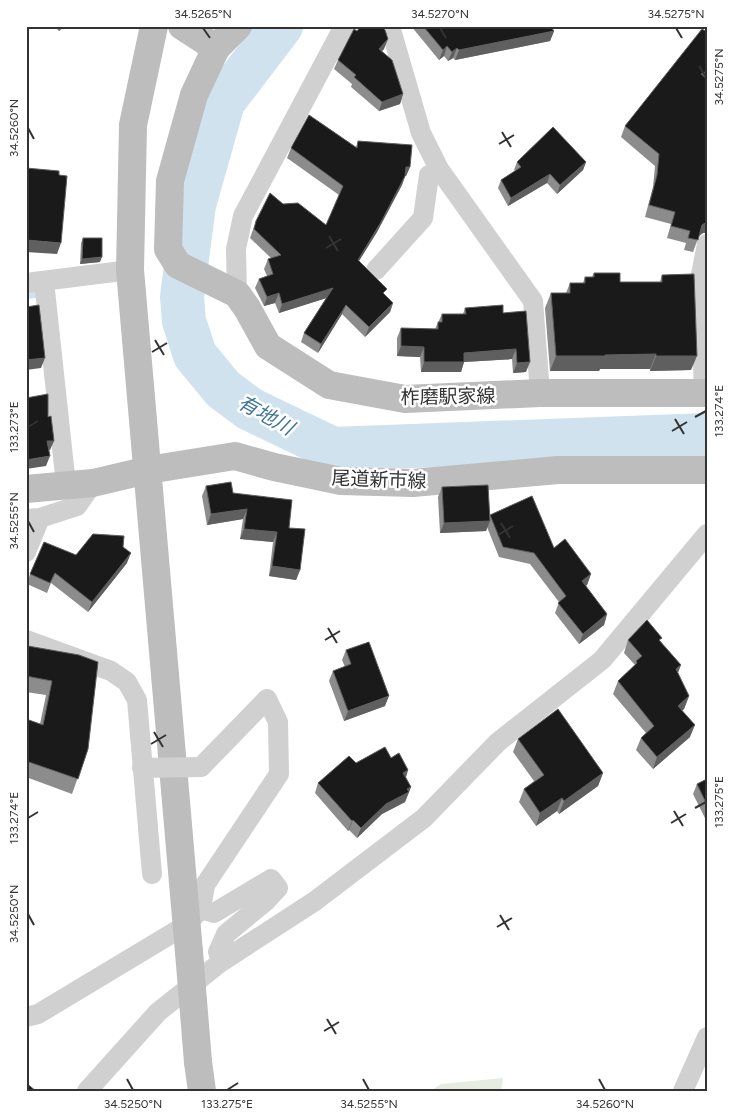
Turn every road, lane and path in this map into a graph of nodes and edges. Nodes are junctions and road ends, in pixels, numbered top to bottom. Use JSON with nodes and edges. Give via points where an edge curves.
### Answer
{"nodes":[{"id":1,"x":154,"y":26,"type":"edge"},
{"id":2,"x":182,"y":26,"type":"edge"},
{"id":3,"x":238,"y":26,"type":"edge"},
{"id":4,"x":344,"y":26,"type":"edge"},
{"id":5,"x":383,"y":26,"type":"edge"},
{"id":6,"x":216,"y":48,"type":"junction"},
{"id":7,"x":439,"y":169,"type":"junction"},
{"id":8,"x":707,"y":244,"type":"edge"},
{"id":9,"x":130,"y":270,"type":"junction"},
{"id":10,"x":376,"y":270,"type":"dead end"},
{"id":11,"x":35,"y":282,"type":"edge"},
{"id":12,"x":236,"y":294,"type":"junction"},
{"id":13,"x":540,"y":393,"type":"junction"},
{"id":14,"x":705,"y":393,"type":"edge"},
{"id":15,"x":148,"y":470,"type":"junction"},
{"id":16,"x":707,"y":470,"type":"edge"},
{"id":17,"x":93,"y":483,"type":"junction"},
{"id":18,"x":66,"y":485,"type":"junction"},
{"id":19,"x":26,"y":489,"type":"edge"},
{"id":20,"x":33,"y":518,"type":"edge"},
{"id":21,"x":707,"y":534,"type":"edge"},
{"id":22,"x":26,"y":552,"type":"edge"},
{"id":23,"x":26,"y":640,"type":"edge"},
{"id":24,"x":142,"y":768,"type":"junction"},
{"id":25,"x":152,"y":874,"type":"dead end"},
{"id":26,"x":194,"y":917,"type":"junction"},
{"id":27,"x":221,"y":962,"type":"junction"},
{"id":28,"x":26,"y":1017,"type":"edge"},
{"id":29,"x":707,"y":1037,"type":"edge"},
{"id":30,"x":87,"y":1091,"type":"edge"},
{"id":31,"x":202,"y":1091,"type":"edge"},
{"id":32,"x":683,"y":1091,"type":"edge"}],
"edges":[{"from":1,"to":9,"type":"main road","via":[[133,125]]},
{"from":2,"to":6,"type":"main road"},
{"from":3,"to":6,"type":"main road","name":"柞磨駅家線"},
{"from":4,"to":12,"type":"street","via":[[243,216],[236,249]]},
{"from":5,"to":7,"type":"street","via":[[392,33],[421,133]]},
{"from":6,"to":12,"type":"main road","name":"柞磨駅家線","via":[[194,95],[170,181],[168,249],[178,265]]},
{"from":7,"to":10,"type":"street","via":[[429,175],[424,218]]},
{"from":7,"to":13,"type":"street","via":[[533,301]]},
{"from":8,"to":14,"type":"street","via":[[700,280]]},
{"from":9,"to":11,"type":"street"},
{"from":9,"to":15,"type":"main road"},
{"from":11,"to":18,"type":"street"},
{"from":12,"to":13,"type":"main road","name":"柞磨駅家線","via":[[268,346],[329,385],[405,399]]},
{"from":13,"to":14,"type":"main road","name":"柞磨駅家線"},
{"from":15,"to":16,"type":"main road","name":"尾道新市線","via":[[235,456],[341,481],[413,483],[558,470]]},
{"from":15,"to":17,"type":"main road","name":"尾道新市線"},
{"from":15,"to":26,"type":"main road"},
{"from":17,"to":18,"type":"main road","name":"尾道新市線"},
{"from":17,"to":20,"type":"street","via":[[77,506]]},
{"from":18,"to":19,"type":"main road","name":"尾道新市線"},
{"from":20,"to":22,"type":"street"},
{"from":21,"to":27,"type":"street","via":[[602,660],[498,742],[424,818],[316,901]]},
{"from":23,"to":24,"type":"street","via":[[111,671],[127,682],[137,700]]},
{"from":24,"to":25,"type":"street"},
{"from":24,"to":26,"type":"street","bridge":true,"via":[[201,766],[266,699],[278,722],[279,774],[205,885]]},
{"from":26,"to":27,"type":"street","via":[[214,912],[271,879],[278,888],[226,934],[218,952]]},
{"from":26,"to":28,"type":"street","via":[[38,1014]]},
{"from":26,"to":31,"type":"main road","bridge":true,"via":[[189,952]]},
{"from":27,"to":30,"type":"street","via":[[158,1012]]},
{"from":29,"to":32,"type":"street"}]}
